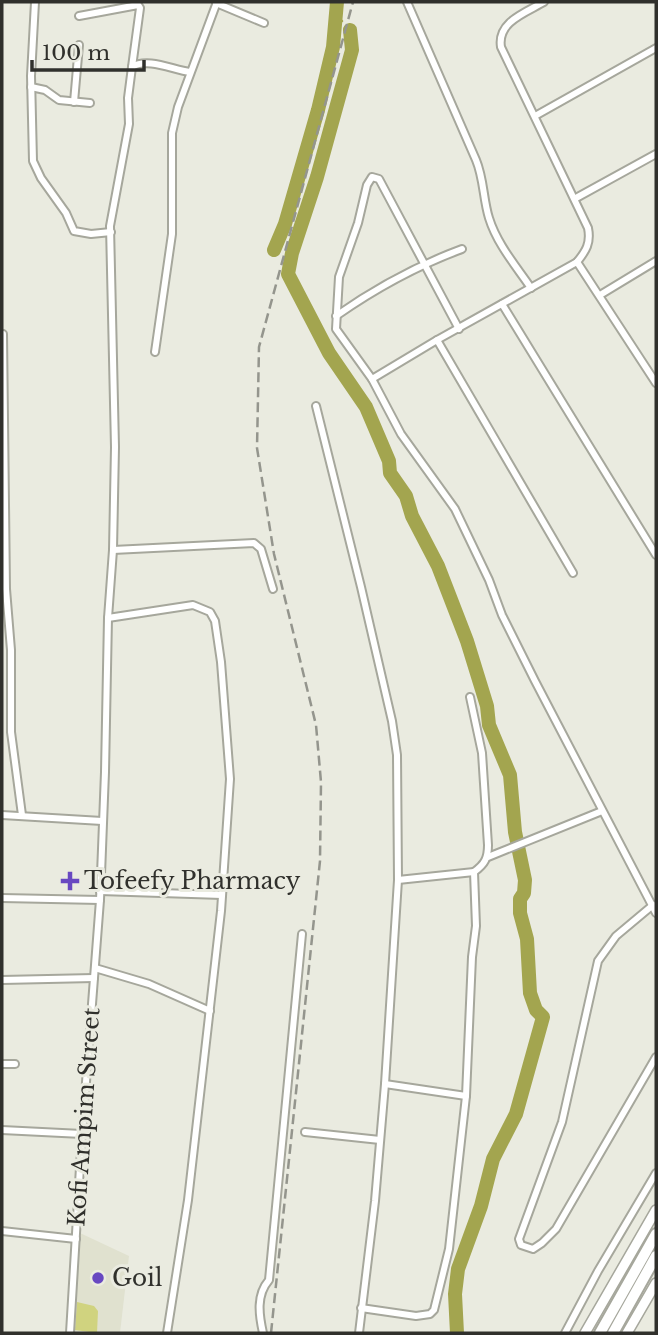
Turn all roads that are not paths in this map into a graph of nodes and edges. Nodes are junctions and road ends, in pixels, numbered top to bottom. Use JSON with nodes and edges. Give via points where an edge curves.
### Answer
{"nodes":[{"id":1,"x":35,"y":2,"type":"edge"},
{"id":2,"x":216,"y":2,"type":"edge"},
{"id":3,"x":407,"y":2,"type":"edge"},
{"id":4,"x":544,"y":2,"type":"edge"},
{"id":5,"x":79,"y":16,"type":"dead end"},
{"id":6,"x":264,"y":23,"type":"dead end"},
{"id":7,"x":79,"y":45,"type":"dead end"},
{"id":8,"x":656,"y":48,"type":"edge"},
{"id":9,"x":132,"y":67,"type":"junction"},
{"id":10,"x":190,"y":72,"type":"junction"},
{"id":11,"x":31,"y":87,"type":"junction"},
{"id":12,"x":75,"y":102,"type":"junction"},
{"id":13,"x":90,"y":103,"type":"dead end"},
{"id":14,"x":535,"y":116,"type":"junction"},
{"id":15,"x":656,"y":154,"type":"edge"},
{"id":16,"x":576,"y":198,"type":"junction"},
{"id":17,"x":111,"y":232,"type":"junction"},
{"id":18,"x":462,"y":249,"type":"dead end"},
{"id":19,"x":656,"y":261,"type":"edge"},
{"id":20,"x":577,"y":262,"type":"junction"},
{"id":21,"x":424,"y":263,"type":"junction"},
{"id":22,"x":531,"y":288,"type":"junction"},
{"id":23,"x":600,"y":295,"type":"junction"},
{"id":24,"x":502,"y":304,"type":"junction"},
{"id":25,"x":336,"y":316,"type":"junction"},
{"id":26,"x":459,"y":329,"type":"junction"},
{"id":27,"x":3,"y":334,"type":"edge"},
{"id":28,"x":437,"y":340,"type":"junction"},
{"id":29,"x":155,"y":352,"type":"dead end"},
{"id":30,"x":372,"y":379,"type":"junction"},
{"id":31,"x":656,"y":383,"type":"edge"},
{"id":32,"x":316,"y":405,"type":"dead end"},
{"id":33,"x":4,"y":547,"type":"edge"},
{"id":34,"x":113,"y":550,"type":"junction"},
{"id":35,"x":656,"y":555,"type":"edge"},
{"id":36,"x":573,"y":573,"type":"dead end"},
{"id":37,"x":273,"y":589,"type":"dead end"},
{"id":38,"x":108,"y":618,"type":"junction"},
{"id":39,"x":470,"y":697,"type":"dead end"},
{"id":40,"x":602,"y":811,"type":"junction"},
{"id":41,"x":2,"y":815,"type":"edge"},
{"id":42,"x":22,"y":816,"type":"junction"},
{"id":43,"x":102,"y":821,"type":"junction"},
{"id":44,"x":488,"y":857,"type":"junction"},
{"id":45,"x":474,"y":872,"type":"junction"},
{"id":46,"x":398,"y":880,"type":"junction"},
{"id":47,"x":100,"y":891,"type":"junction"},
{"id":48,"x":222,"y":895,"type":"junction"},
{"id":49,"x":2,"y":898,"type":"edge"},
{"id":50,"x":100,"y":901,"type":"junction"},
{"id":51,"x":653,"y":905,"type":"junction"},
{"id":52,"x":656,"y":913,"type":"edge"},
{"id":53,"x":302,"y":934,"type":"dead end"},
{"id":54,"x":95,"y":968,"type":"junction"},
{"id":55,"x":94,"y":978,"type":"junction"},
{"id":56,"x":2,"y":980,"type":"edge"},
{"id":57,"x":210,"y":1011,"type":"junction"},
{"id":58,"x":656,"y":1057,"type":"edge"},
{"id":59,"x":2,"y":1064,"type":"edge"},
{"id":60,"x":15,"y":1064,"type":"dead end"},
{"id":61,"x":385,"y":1084,"type":"junction"},
{"id":62,"x":466,"y":1096,"type":"junction"},
{"id":63,"x":2,"y":1130,"type":"edge"},
{"id":64,"x":305,"y":1132,"type":"dead end"},
{"id":65,"x":82,"y":1134,"type":"junction"},
{"id":66,"x":380,"y":1140,"type":"junction"},
{"id":67,"x":656,"y":1173,"type":"edge"},
{"id":68,"x":656,"y":1210,"type":"edge"},
{"id":69,"x":2,"y":1231,"type":"edge"},
{"id":70,"x":656,"y":1234,"type":"edge"},
{"id":71,"x":76,"y":1239,"type":"junction"},
{"id":72,"x":656,"y":1256,"type":"edge"},
{"id":73,"x":656,"y":1283,"type":"edge"},
{"id":74,"x":362,"y":1308,"type":"junction"},
{"id":75,"x":70,"y":1333,"type":"edge"},
{"id":76,"x":167,"y":1333,"type":"edge"},
{"id":77,"x":263,"y":1333,"type":"edge"},
{"id":78,"x":359,"y":1333,"type":"edge"},
{"id":79,"x":565,"y":1333,"type":"edge"},
{"id":80,"x":585,"y":1333,"type":"edge"},
{"id":81,"x":600,"y":1333,"type":"edge"},
{"id":82,"x":612,"y":1333,"type":"edge"},
{"id":83,"x":627,"y":1333,"type":"edge"}],
"edges":[{"from":1,"to":11,"type":"street"},
{"from":2,"to":6,"type":"street"},
{"from":2,"to":10,"type":"street"},
{"from":3,"to":22,"type":"street","via":[[483,178],[494,232]]},
{"from":4,"to":14,"type":"street","via":[[507,25],[500,39]]},
{"from":5,"to":9,"type":"street","name":"Kofi Ampim Street","via":[[138,5]]},
{"from":7,"to":12,"type":"street"},
{"from":8,"to":14,"type":"street"},
{"from":9,"to":10,"type":"street","via":[[149,63]]},
{"from":9,"to":17,"type":"street","name":"Kofi Ampim Street","via":[[129,124]]},
{"from":10,"to":29,"type":"street","via":[[172,133],[172,234]]},
{"from":11,"to":12,"type":"street"},
{"from":11,"to":17,"type":"street","via":[[33,161],[41,178],[74,231]]},
{"from":12,"to":13,"type":"street"},
{"from":14,"to":16,"type":"street"},
{"from":15,"to":16,"type":"street"},
{"from":16,"to":20,"type":"street","via":[[590,240]]},
{"from":17,"to":34,"type":"street","name":"Kofi Ampim Street"},
{"from":18,"to":21,"type":"street"},
{"from":19,"to":23,"type":"street"},
{"from":20,"to":22,"type":"street"},
{"from":20,"to":23,"type":"street"},
{"from":21,"to":25,"type":"street"},
{"from":21,"to":25,"type":"street","via":[[379,179],[372,177],[339,277]]},
{"from":21,"to":26,"type":"street"},
{"from":22,"to":24,"type":"street"},
{"from":23,"to":31,"type":"street"},
{"from":24,"to":26,"type":"street"},
{"from":24,"to":35,"type":"street"},
{"from":25,"to":30,"type":"street","via":[[336,329]]},
{"from":26,"to":28,"type":"street"},
{"from":27,"to":33,"type":"street"},
{"from":28,"to":30,"type":"street"},
{"from":28,"to":36,"type":"street"},
{"from":30,"to":40,"type":"street","via":[[401,435],[454,509],[502,615]]},
{"from":32,"to":46,"type":"street","via":[[392,721],[397,755]]},
{"from":33,"to":42,"type":"street","via":[[12,732]]},
{"from":34,"to":37,"type":"street","via":[[254,543],[261,549]]},
{"from":34,"to":38,"type":"street","name":"Kofi Ampim Street"},
{"from":38,"to":43,"type":"street","name":"Kofi Ampim Street"},
{"from":38,"to":48,"type":"street","via":[[193,605],[210,611],[215,621],[230,779]]},
{"from":39,"to":44,"type":"street","via":[[482,753]]},
{"from":40,"to":44,"type":"street"},
{"from":40,"to":51,"type":"street"},
{"from":41,"to":42,"type":"street"},
{"from":42,"to":43,"type":"street"},
{"from":43,"to":47,"type":"street","name":"Kofi Ampim Street"},
{"from":44,"to":45,"type":"street"},
{"from":45,"to":46,"type":"street"},
{"from":45,"to":62,"type":"street","via":[[476,926]]},
{"from":46,"to":61,"type":"street"},
{"from":47,"to":48,"type":"street"},
{"from":47,"to":50,"type":"street","name":"Kofi Ampim Street"},
{"from":48,"to":57,"type":"street"},
{"from":49,"to":50,"type":"street"},
{"from":50,"to":54,"type":"street","name":"Kofi Ampim Street"},
{"from":51,"to":52,"type":"street"},
{"from":51,"to":58,"type":"street","via":[[622,931],[598,961],[572,1086],[519,1238],[521,1245],[533,1249],[556,1229]]},
{"from":53,"to":77,"type":"street","via":[[269,1280],[260,1298]]},
{"from":54,"to":55,"type":"street","name":"Kofi Ampim Street"},
{"from":54,"to":57,"type":"street","via":[[149,984]]},
{"from":55,"to":56,"type":"street"},
{"from":55,"to":65,"type":"street","name":"Kofi Ampim Street"},
{"from":57,"to":76,"type":"street"},
{"from":59,"to":60,"type":"street"},
{"from":61,"to":62,"type":"street"},
{"from":61,"to":66,"type":"street"},
{"from":62,"to":74,"type":"street","via":[[449,1249],[434,1310],[416,1315]]},
{"from":63,"to":65,"type":"street"},
{"from":64,"to":66,"type":"street"},
{"from":65,"to":71,"type":"street","name":"Kofi Ampim Street"},
{"from":66,"to":74,"type":"street"},
{"from":67,"to":79,"type":"street"},
{"from":68,"to":80,"type":"main road"},
{"from":69,"to":71,"type":"street"},
{"from":70,"to":81,"type":"highway"},
{"from":71,"to":75,"type":"street","name":"Kofi Ampim Street"},
{"from":72,"to":82,"type":"highway"},
{"from":73,"to":83,"type":"main road"},
{"from":74,"to":78,"type":"street"}]}
